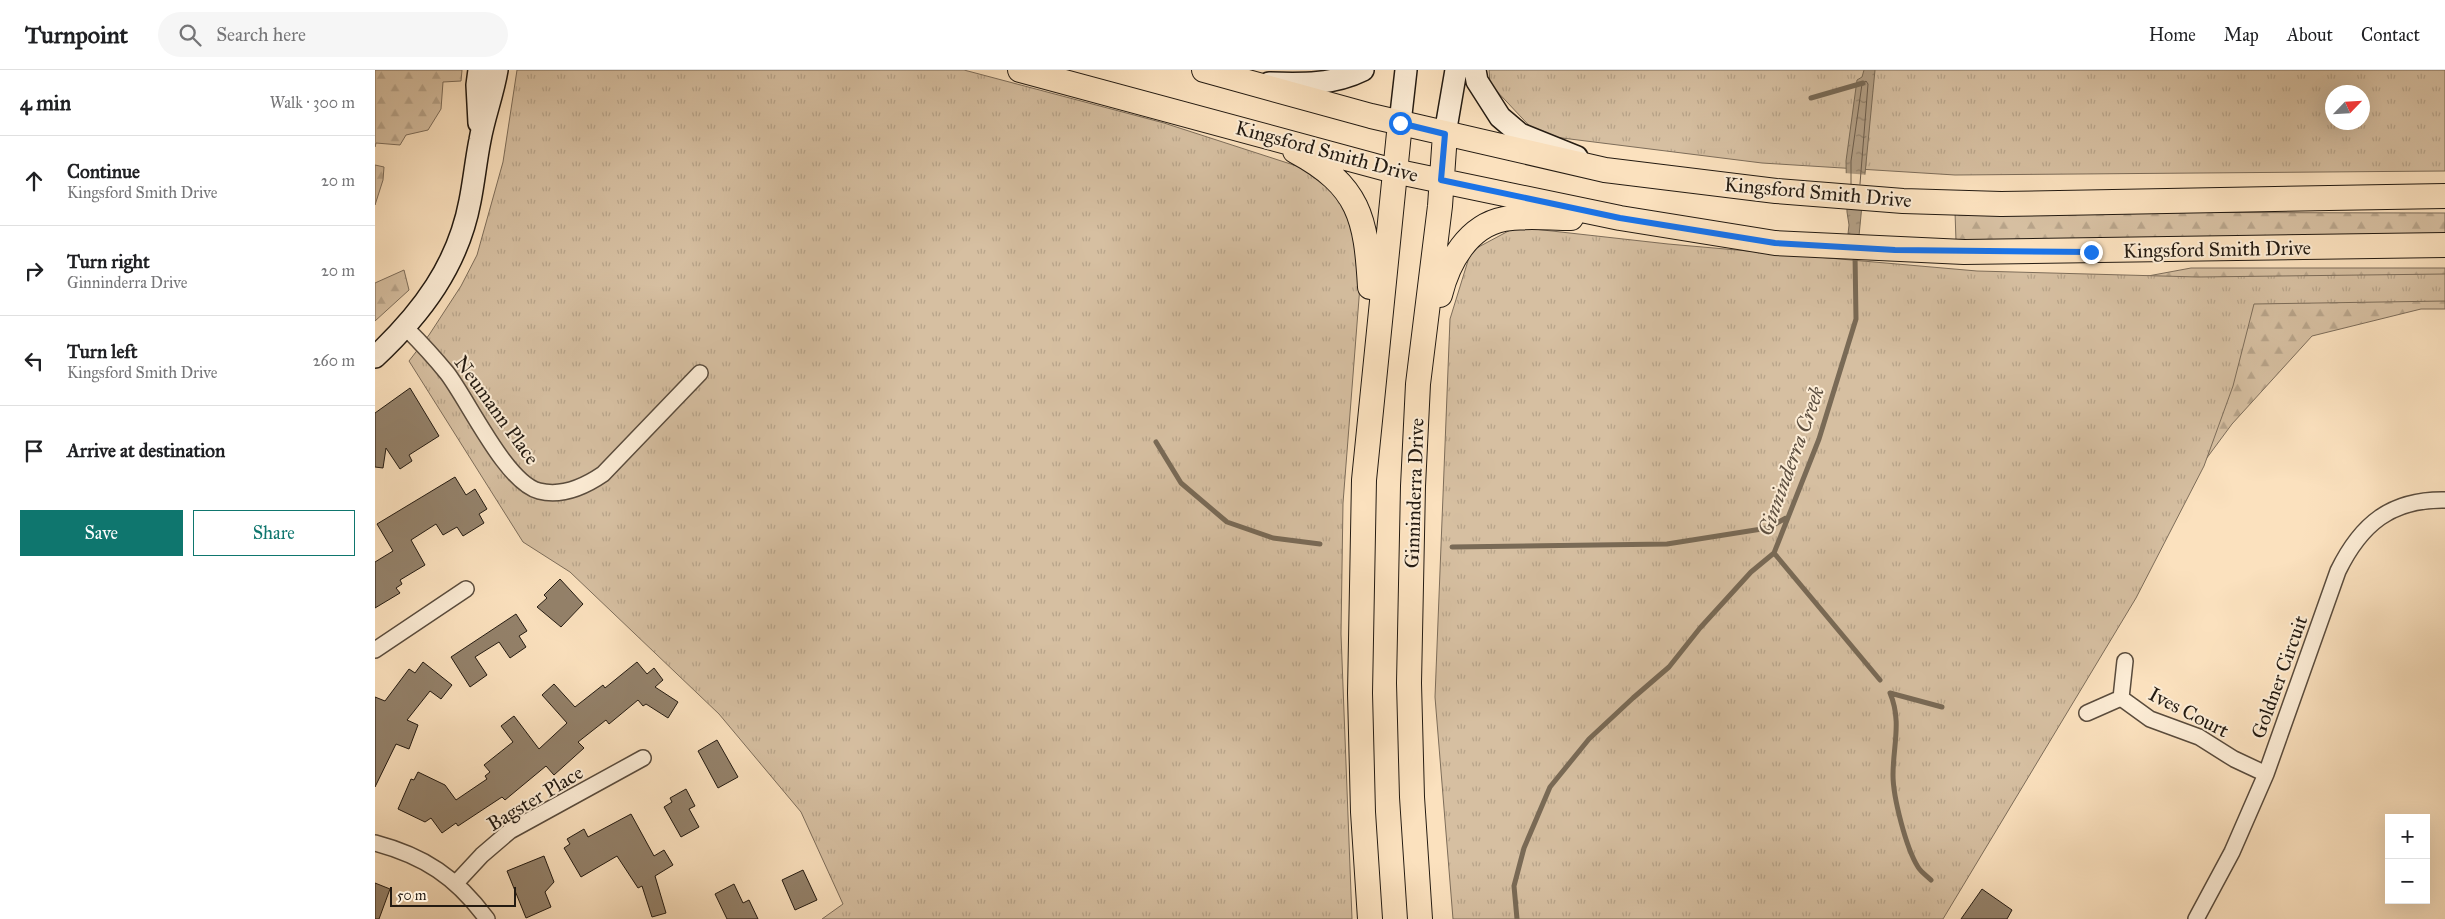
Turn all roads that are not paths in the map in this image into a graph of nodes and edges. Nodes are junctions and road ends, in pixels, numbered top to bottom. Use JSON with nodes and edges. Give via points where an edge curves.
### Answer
{"nodes":[{"id":1,"x":479,"y":70,"type":"edge"},
{"id":2,"x":497,"y":70,"type":"edge"},
{"id":3,"x":1020,"y":70,"type":"edge"},
{"id":4,"x":1204,"y":70,"type":"edge"},
{"id":5,"x":1363,"y":70,"type":"edge"},
{"id":6,"x":1406,"y":70,"type":"edge"},
{"id":7,"x":1455,"y":70,"type":"edge"},
{"id":8,"x":1475,"y":70,"type":"edge"},
{"id":9,"x":1249,"y":82,"type":"junction"},
{"id":10,"x":1400,"y":123,"type":"junction"},
{"id":11,"x":1262,"y":133,"type":"junction"},
{"id":12,"x":1445,"y":134,"type":"junction"},
{"id":13,"x":480,"y":138,"type":"junction"},
{"id":14,"x":1605,"y":170,"type":"junction"},
{"id":15,"x":1394,"y":171,"type":"junction"},
{"id":16,"x":1441,"y":180,"type":"junction"},
{"id":17,"x":2445,"y":196,"type":"edge"},
{"id":18,"x":1620,"y":218,"type":"junction"},
{"id":19,"x":2445,"y":245,"type":"edge"},
{"id":20,"x":406,"y":328,"type":"junction"},
{"id":21,"x":375,"y":357,"type":"edge"},
{"id":22,"x":1375,"y":359,"type":"junction"},
{"id":23,"x":700,"y":373,"type":"dead end"},
{"id":24,"x":1418,"y":384,"type":"junction"},
{"id":25,"x":2445,"y":500,"type":"edge"},
{"id":26,"x":466,"y":589,"type":"dead end"},
{"id":27,"x":375,"y":650,"type":"edge"},
{"id":28,"x":2125,"y":661,"type":"dead end"},
{"id":29,"x":2121,"y":698,"type":"junction"},
{"id":30,"x":2087,"y":713,"type":"dead end"},
{"id":31,"x":643,"y":758,"type":"dead end"},
{"id":32,"x":2265,"y":774,"type":"junction"},
{"id":33,"x":375,"y":843,"type":"edge"},
{"id":34,"x":456,"y":883,"type":"junction"},
{"id":35,"x":487,"y":919,"type":"edge"},
{"id":36,"x":1369,"y":919,"type":"edge"},
{"id":37,"x":1420,"y":919,"type":"edge"},
{"id":38,"x":2196,"y":919,"type":"edge"}],
"edges":[{"from":1,"to":13,"type":"main road"},
{"from":2,"to":13,"type":"main road"},
{"from":3,"to":11,"type":"main road","name":"Kingsford Smith Drive"},
{"from":4,"to":9,"type":"main road","name":"Kingsford Smith Drive"},
{"from":5,"to":9,"type":"main road","via":[[1318,84]]},
{"from":6,"to":10,"type":"main road"},
{"from":7,"to":12,"type":"main road","name":"Ginninderra Drive"},
{"from":8,"to":14,"type":"main road","via":[[1477,82],[1500,117],[1520,134]]},
{"from":9,"to":10,"type":"main road","name":"Kingsford Smith Drive"},
{"from":10,"to":12,"type":"main road","name":"Kingsford Smith Drive"},
{"from":10,"to":15,"type":"main road"},
{"from":11,"to":15,"type":"main road","name":"Kingsford Smith Drive"},
{"from":11,"to":22,"type":"main road","via":[[1329,172],[1356,207],[1368,248]]},
{"from":12,"to":14,"type":"main road","name":"Kingsford Smith Drive"},
{"from":12,"to":16,"type":"main road","name":"Ginninderra Drive"},
{"from":13,"to":20,"type":"main road","via":[[470,202],[458,242],[440,280]]},
{"from":14,"to":17,"type":"main road","name":"Kingsford Smith Drive","via":[[1776,191],[1903,201],[2001,204]]},
{"from":15,"to":16,"type":"main road","name":"Kingsford Smith Drive"},
{"from":15,"to":22,"type":"main road"},
{"from":16,"to":18,"type":"main road","name":"Kingsford Smith Drive"},
{"from":16,"to":24,"type":"main road","name":"Ginninderra Drive"},
{"from":18,"to":19,"type":"main road","name":"Kingsford Smith Drive","via":[[1775,243],[1895,250],[2091,252]]},
{"from":18,"to":24,"type":"main road","via":[[1511,218],[1494,222],[1470,238],[1451,262],[1444,278]]},
{"from":20,"to":21,"type":"main road"},
{"from":20,"to":23,"type":"street","name":"Neumann Place","via":[[448,374],[505,463],[538,491],[567,492],[603,474]]},
{"from":22,"to":36,"type":"main road","via":[[1364,480],[1360,693]]},
{"from":24,"to":37,"type":"main road","name":"Ginninderra Drive","via":[[1409,683]]},
{"from":25,"to":32,"type":"street","name":"Goldner Circuit","via":[[2422,500],[2394,510],[2366,528],[2349,547]]},
{"from":26,"to":27,"type":"street"},
{"from":28,"to":29,"type":"street","name":"Ives Court"},
{"from":29,"to":30,"type":"street","name":"Ives Court"},
{"from":29,"to":32,"type":"street","name":"Ives Court","via":[[2150,719],[2199,737]]},
{"from":31,"to":34,"type":"street","name":"Bagster Place","via":[[510,831]]},
{"from":32,"to":38,"type":"street","name":"Goldner Circuit","via":[[2232,852]]},
{"from":33,"to":34,"type":"street","via":[[401,850],[431,864]]},
{"from":34,"to":35,"type":"street"}]}
